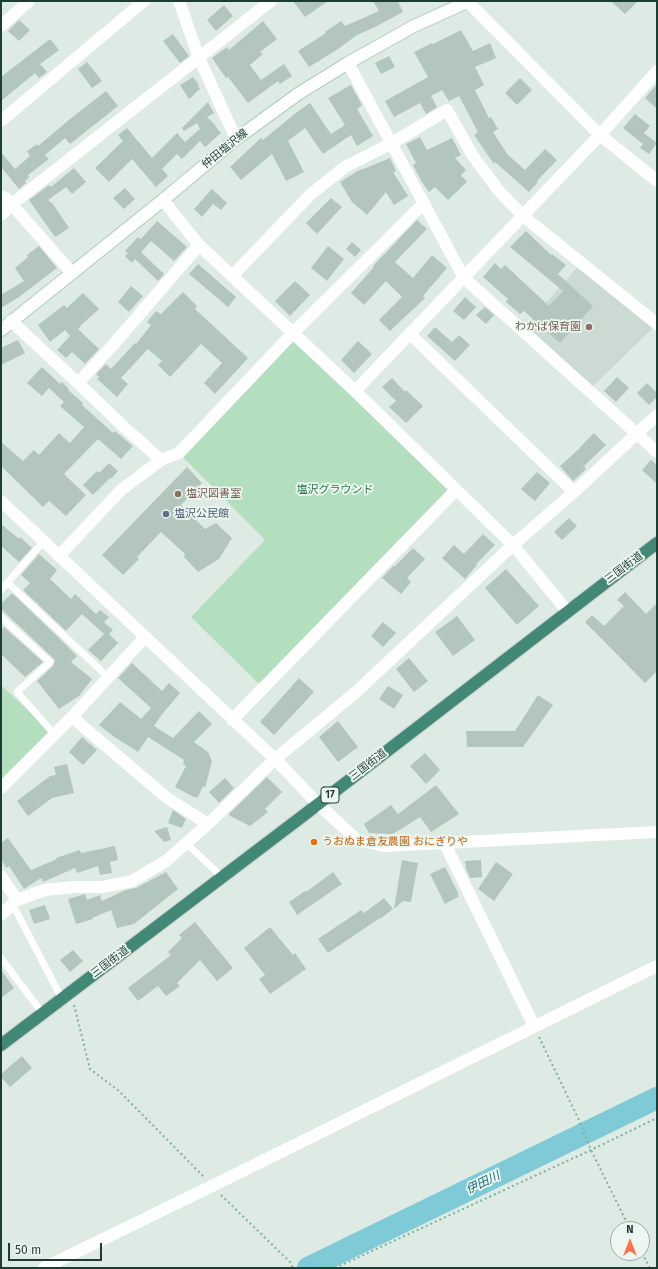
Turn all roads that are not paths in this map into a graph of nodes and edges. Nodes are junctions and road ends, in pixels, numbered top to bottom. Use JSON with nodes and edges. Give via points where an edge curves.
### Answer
{"nodes":[{"id":1,"x":29,"y":1,"type":"edge"},
{"id":2,"x":144,"y":1,"type":"edge"},
{"id":3,"x":179,"y":1,"type":"edge"},
{"id":4,"x":271,"y":1,"type":"edge"},
{"id":5,"x":468,"y":1,"type":"edge"},
{"id":6,"x":1,"y":26,"type":"edge"},
{"id":7,"x":198,"y":58,"type":"junction"},
{"id":8,"x":348,"y":63,"type":"junction"},
{"id":9,"x":657,"y":71,"type":"edge"},
{"id":10,"x":1,"y":121,"type":"edge"},
{"id":11,"x":600,"y":136,"type":"junction"},
{"id":12,"x":236,"y":139,"type":"junction"},
{"id":13,"x":392,"y":143,"type":"junction"},
{"id":14,"x":657,"y":181,"type":"edge"},
{"id":15,"x":1,"y":196,"type":"edge"},
{"id":16,"x":163,"y":200,"type":"junction"},
{"id":17,"x":424,"y":203,"type":"junction"},
{"id":18,"x":12,"y":204,"type":"junction"},
{"id":19,"x":1,"y":215,"type":"edge"},
{"id":20,"x":523,"y":216,"type":"junction"},
{"id":21,"x":198,"y":245,"type":"junction"},
{"id":22,"x":72,"y":273,"type":"junction"},
{"id":23,"x":232,"y":276,"type":"junction"},
{"id":24,"x":464,"y":278,"type":"junction"},
{"id":25,"x":11,"y":321,"type":"junction"},
{"id":26,"x":657,"y":324,"type":"edge"},
{"id":27,"x":1,"y":330,"type":"edge"},
{"id":28,"x":293,"y":333,"type":"junction"},
{"id":29,"x":410,"y":334,"type":"junction"},
{"id":30,"x":78,"y":383,"type":"junction"},
{"id":31,"x":356,"y":391,"type":"junction"},
{"id":32,"x":657,"y":415,"type":"edge"},
{"id":33,"x":636,"y":433,"type":"junction"},
{"id":34,"x":657,"y":452,"type":"edge"},
{"id":35,"x":161,"y":460,"type":"junction"},
{"id":36,"x":456,"y":490,"type":"junction"},
{"id":37,"x":574,"y":492,"type":"junction"},
{"id":38,"x":1,"y":501,"type":"edge"},
{"id":39,"x":44,"y":541,"type":"junction"},
{"id":40,"x":657,"y":543,"type":"edge"},
{"id":41,"x":514,"y":545,"type":"junction"},
{"id":42,"x":59,"y":556,"type":"junction"},
{"id":43,"x":8,"y":583,"type":"junction"},
{"id":44,"x":1,"y":590,"type":"edge"},
{"id":45,"x":566,"y":611,"type":"junction"},
{"id":46,"x":1,"y":617,"type":"edge"},
{"id":47,"x":145,"y":637,"type":"junction"},
{"id":48,"x":108,"y":677,"type":"junction"},
{"id":49,"x":72,"y":717,"type":"junction"},
{"id":50,"x":232,"y":720,"type":"junction"},
{"id":51,"x":54,"y":734,"type":"junction"},
{"id":52,"x":275,"y":759,"type":"junction"},
{"id":53,"x":1,"y":788,"type":"edge"},
{"id":54,"x":318,"y":804,"type":"junction"},
{"id":55,"x":208,"y":824,"type":"junction"},
{"id":56,"x":657,"y":832,"type":"edge"},
{"id":57,"x":186,"y":843,"type":"junction"},
{"id":58,"x":444,"y":844,"type":"junction"},
{"id":59,"x":1,"y":876,"type":"edge"},
{"id":60,"x":222,"y":877,"type":"junction"},
{"id":61,"x":15,"y":902,"type":"junction"},
{"id":62,"x":1,"y":915,"type":"edge"},
{"id":63,"x":1,"y":958,"type":"edge"},
{"id":64,"x":657,"y":966,"type":"edge"},
{"id":65,"x":66,"y":996,"type":"junction"},
{"id":66,"x":43,"y":1014,"type":"junction"},
{"id":67,"x":534,"y":1026,"type":"junction"},
{"id":68,"x":1,"y":1045,"type":"edge"},
{"id":69,"x":44,"y":1268,"type":"edge"}],
"edges":[{"from":1,"to":6,"type":"street"},
{"from":2,"to":10,"type":"street"},
{"from":3,"to":7,"type":"street"},
{"from":4,"to":7,"type":"street"},
{"from":5,"to":8,"type":"street","name":"仲田塩沢線","via":[[412,27]]},
{"from":5,"to":11,"type":"street"},
{"from":7,"to":12,"type":"street"},
{"from":7,"to":18,"type":"street"},
{"from":8,"to":12,"type":"street","name":"仲田塩沢線","via":[[298,94]]},
{"from":8,"to":13,"type":"street"},
{"from":9,"to":11,"type":"street"},
{"from":11,"to":14,"type":"street"},
{"from":11,"to":20,"type":"street"},
{"from":12,"to":16,"type":"street","name":"仲田塩沢線"},
{"from":13,"to":17,"type":"street"},
{"from":13,"to":20,"type":"street","via":[[447,110],[473,156],[499,191]]},
{"from":13,"to":23,"type":"street","via":[[345,167],[311,194]]},
{"from":15,"to":18,"type":"street"},
{"from":16,"to":21,"type":"street"},
{"from":16,"to":22,"type":"street","name":"仲田塩沢線"},
{"from":17,"to":24,"type":"street"},
{"from":17,"to":28,"type":"street"},
{"from":18,"to":19,"type":"street"},
{"from":18,"to":22,"type":"street"},
{"from":20,"to":24,"type":"street"},
{"from":20,"to":26,"type":"street"},
{"from":21,"to":23,"type":"street"},
{"from":21,"to":30,"type":"street"},
{"from":22,"to":25,"type":"street","name":"仲田塩沢線"},
{"from":23,"to":28,"type":"street"},
{"from":24,"to":29,"type":"street"},
{"from":24,"to":33,"type":"street"},
{"from":25,"to":27,"type":"street","name":"仲田塩沢線"},
{"from":25,"to":30,"type":"street"},
{"from":28,"to":31,"type":"street"},
{"from":28,"to":35,"type":"street","via":[[179,453]]},
{"from":29,"to":31,"type":"street"},
{"from":29,"to":37,"type":"street"},
{"from":30,"to":35,"type":"street"},
{"from":31,"to":36,"type":"street"},
{"from":32,"to":33,"type":"street"},
{"from":33,"to":34,"type":"street"},
{"from":33,"to":37,"type":"street"},
{"from":35,"to":42,"type":"street","via":[[121,490]]},
{"from":36,"to":41,"type":"street"},
{"from":36,"to":50,"type":"street"},
{"from":37,"to":41,"type":"street"},
{"from":38,"to":39,"type":"street"},
{"from":39,"to":42,"type":"street"},
{"from":39,"to":43,"type":"lane"},
{"from":40,"to":45,"type":"highway","name":"三国街道","number":"17"},
{"from":41,"to":45,"type":"street"},
{"from":41,"to":52,"type":"street","via":[[355,693]]},
{"from":42,"to":47,"type":"street"},
{"from":43,"to":44,"type":"lane"},
{"from":43,"to":48,"type":"lane"},
{"from":45,"to":54,"type":"highway","name":"三国街道","number":"17"},
{"from":46,"to":51,"type":"lane","via":[[50,662],[17,692]]},
{"from":47,"to":48,"type":"street"},
{"from":47,"to":50,"type":"street"},
{"from":48,"to":49,"type":"street"},
{"from":49,"to":51,"type":"street"},
{"from":49,"to":55,"type":"street","via":[[167,798]]},
{"from":50,"to":52,"type":"street"},
{"from":51,"to":53,"type":"street"},
{"from":52,"to":54,"type":"street"},
{"from":52,"to":55,"type":"street"},
{"from":54,"to":58,"type":"street","via":[[357,840],[384,846]]},
{"from":54,"to":60,"type":"highway","name":"三国街道","number":"17"},
{"from":55,"to":57,"type":"street"},
{"from":56,"to":58,"type":"street"},
{"from":57,"to":60,"type":"lane"},
{"from":57,"to":61,"type":"street","via":[[166,861],[132,881],[103,887],[45,890]]},
{"from":58,"to":67,"type":"street"},
{"from":59,"to":61,"type":"street"},
{"from":60,"to":65,"type":"highway","name":"三国街道","number":"17"},
{"from":61,"to":62,"type":"street"},
{"from":61,"to":65,"type":"lane"},
{"from":63,"to":66,"type":"lane"},
{"from":64,"to":67,"type":"street"},
{"from":65,"to":66,"type":"highway","name":"三国街道","number":"17"},
{"from":66,"to":68,"type":"highway","name":"三国街道","number":"17"},
{"from":67,"to":69,"type":"street"}]}
